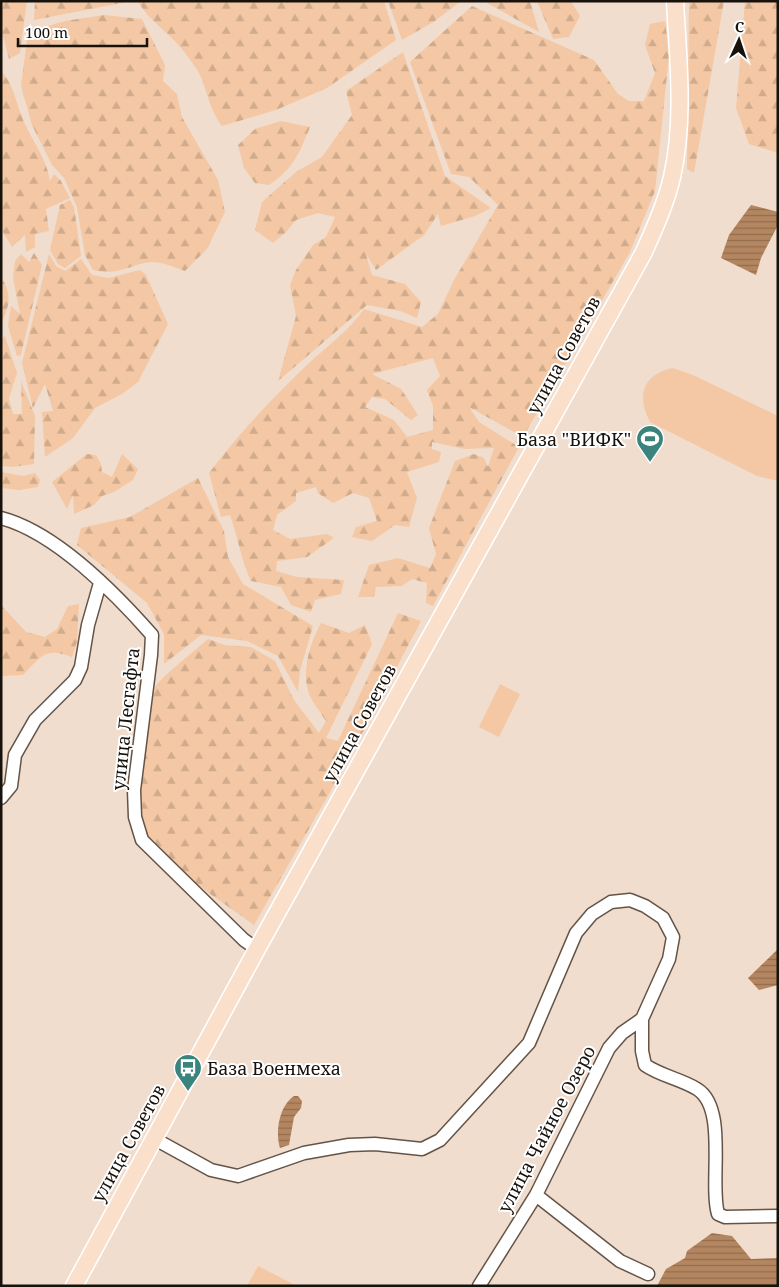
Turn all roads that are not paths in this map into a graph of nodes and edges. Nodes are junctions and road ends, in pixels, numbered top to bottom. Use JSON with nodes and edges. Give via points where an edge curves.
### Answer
{"nodes":[{"id":1,"x":676,"y":1,"type":"edge"},
{"id":2,"x":1,"y":518,"type":"edge"},
{"id":3,"x":100,"y":583,"type":"junction"},
{"id":4,"x":1,"y":798,"type":"edge"},
{"id":5,"x":257,"y":949,"type":"junction"},
{"id":6,"x":642,"y":1019,"type":"junction"},
{"id":7,"x":154,"y":1138,"type":"junction"},
{"id":8,"x":536,"y":1195,"type":"junction"},
{"id":9,"x":778,"y":1216,"type":"edge"},
{"id":10,"x":648,"y":1274,"type":"dead end"},
{"id":11,"x":74,"y":1286,"type":"edge"},
{"id":12,"x":479,"y":1286,"type":"edge"}],
"edges":[{"from":1,"to":5,"type":"main road","name":"улица Советов","via":[[678,121],[672,176],[662,211],[644,252]]},
{"from":2,"to":3,"type":"street","name":"улица Лесгафта","via":[[33,531]]},
{"from":3,"to":4,"type":"street","via":[[81,667],[75,680],[35,720],[15,755],[11,786]]},
{"from":3,"to":5,"type":"street","name":"улица Лесгафта","via":[[123,602],[152,635],[134,790],[135,817],[142,840]]},
{"from":5,"to":7,"type":"main road","name":"улица Советов"},
{"from":6,"to":7,"type":"street","via":[[669,959],[673,937],[663,918],[645,906],[630,900],[611,902],[592,914],[576,933],[529,1043],[440,1140],[422,1149],[375,1144],[304,1153],[238,1176],[211,1170]]},
{"from":6,"to":8,"type":"street","name":"улица Чайное Озеро","via":[[622,1033],[609,1048]]},
{"from":6,"to":9,"type":"street","via":[[645,1064],[698,1090],[714,1116],[718,1214],[725,1217]]},
{"from":7,"to":11,"type":"main road","name":"улица Советов"},
{"from":8,"to":10,"type":"street","via":[[620,1261]]},
{"from":8,"to":12,"type":"street","name":"улица Чайное Озеро"}]}
